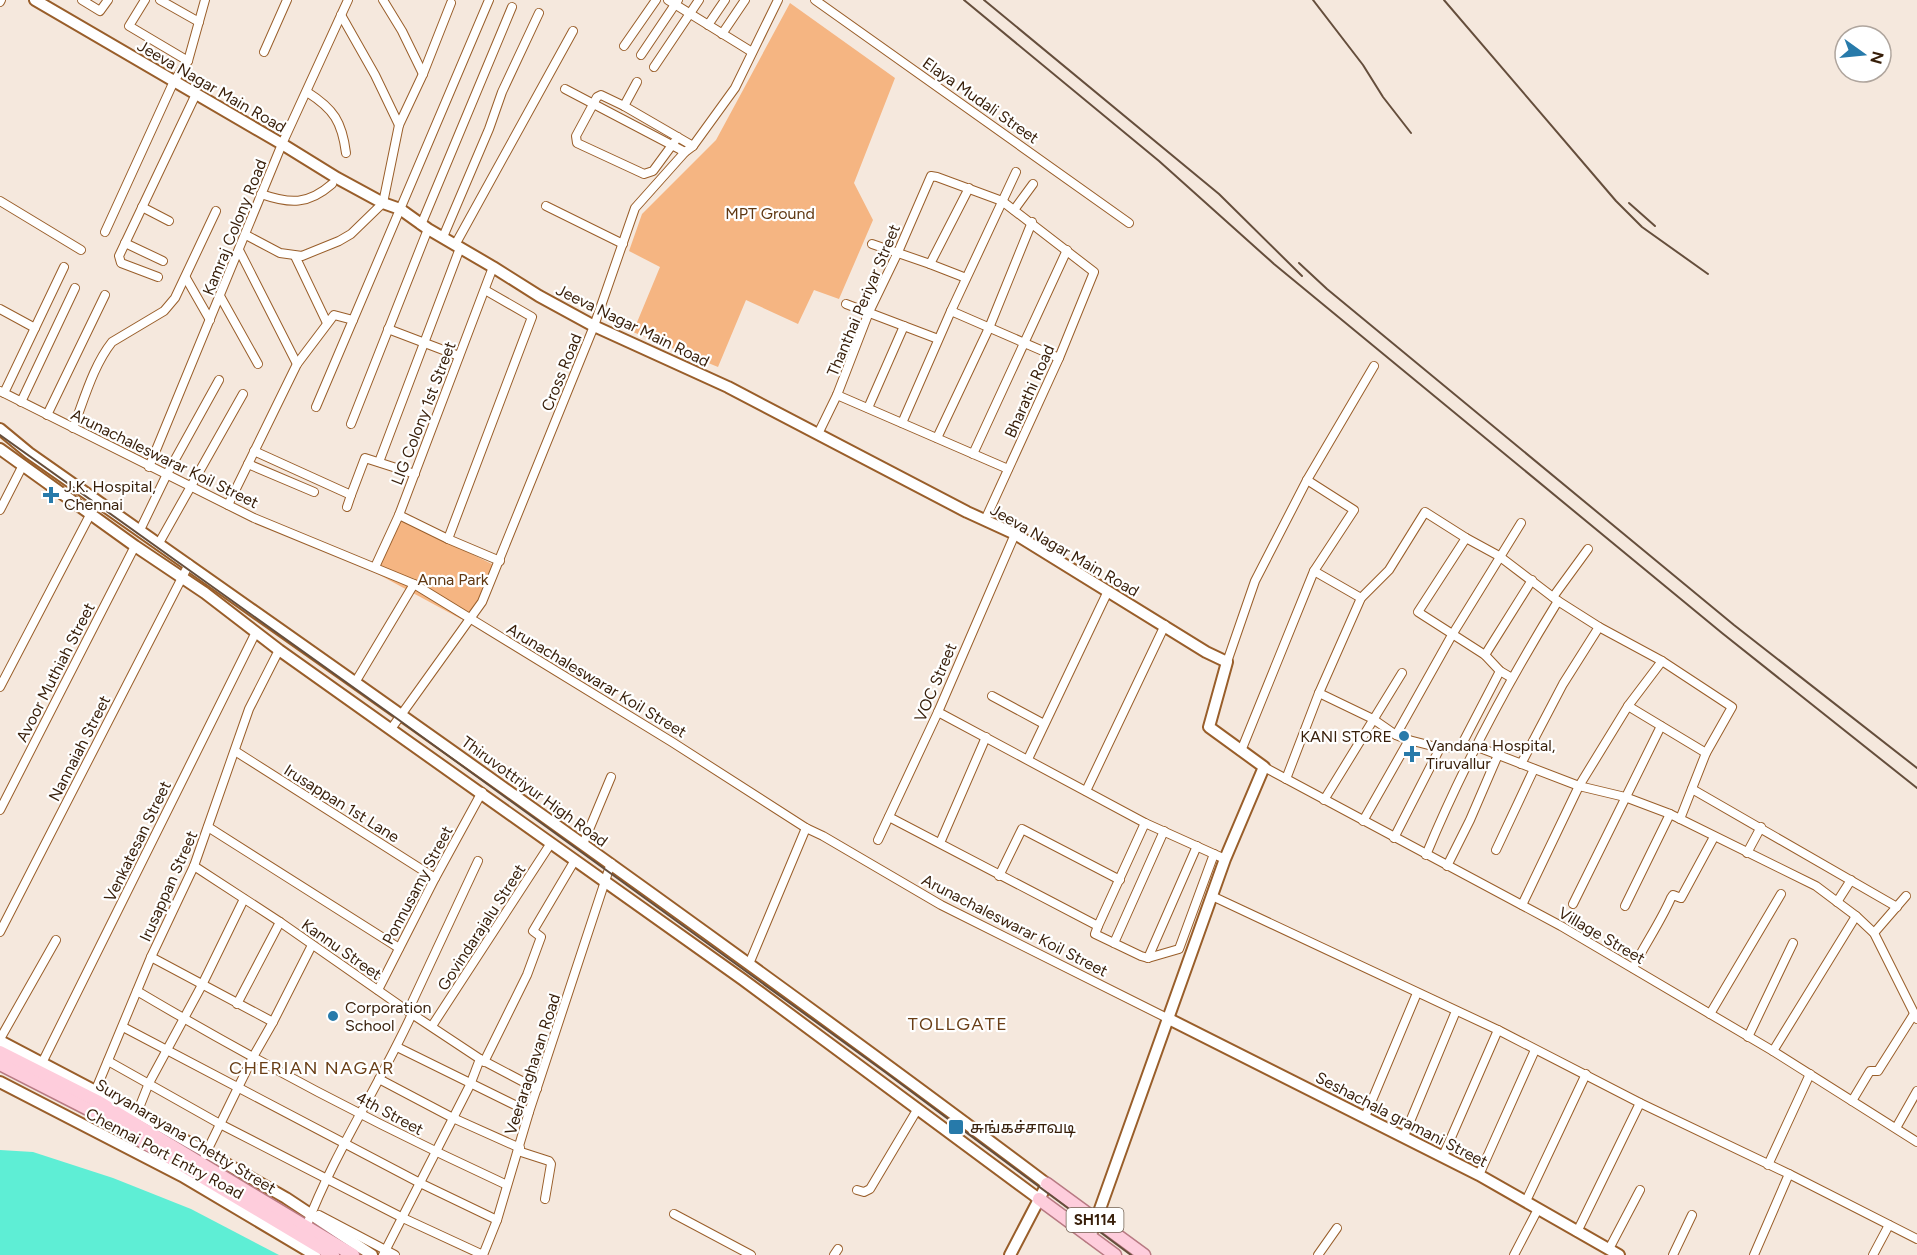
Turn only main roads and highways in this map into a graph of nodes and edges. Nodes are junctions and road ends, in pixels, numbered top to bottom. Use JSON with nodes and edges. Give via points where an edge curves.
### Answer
{"nodes":[{"id":1,"x":0,"y":1052,"type":"edge"},
{"id":2,"x":0,"y":1064,"type":"edge"},
{"id":3,"x":201,"y":1163,"type":"junction"},
{"id":4,"x":1047,"y":1184,"type":"road end"},
{"id":5,"x":1039,"y":1199,"type":"road end"},
{"id":6,"x":333,"y":1255,"type":"edge"},
{"id":7,"x":353,"y":1255,"type":"edge"},
{"id":8,"x":1115,"y":1255,"type":"edge"},
{"id":9,"x":1144,"y":1255,"type":"edge"}],
"edges":[{"from":1,"to":3,"type":"main road","name":"Suryanarayana Chetty Street","via":[[94,1094]]},
{"from":2,"to":3,"type":"main road","name":"Suryanarayana Chetty Street"},
{"from":3,"to":6,"type":"main road","name":"Suryanarayana Chetty Street"},
{"from":3,"to":7,"type":"main road","name":"Suryanarayana Chetty Street","via":[[310,1218]]},
{"from":4,"to":9,"type":"main road","number":"SH114"},
{"from":5,"to":8,"type":"main road","number":"SH114"}]}
